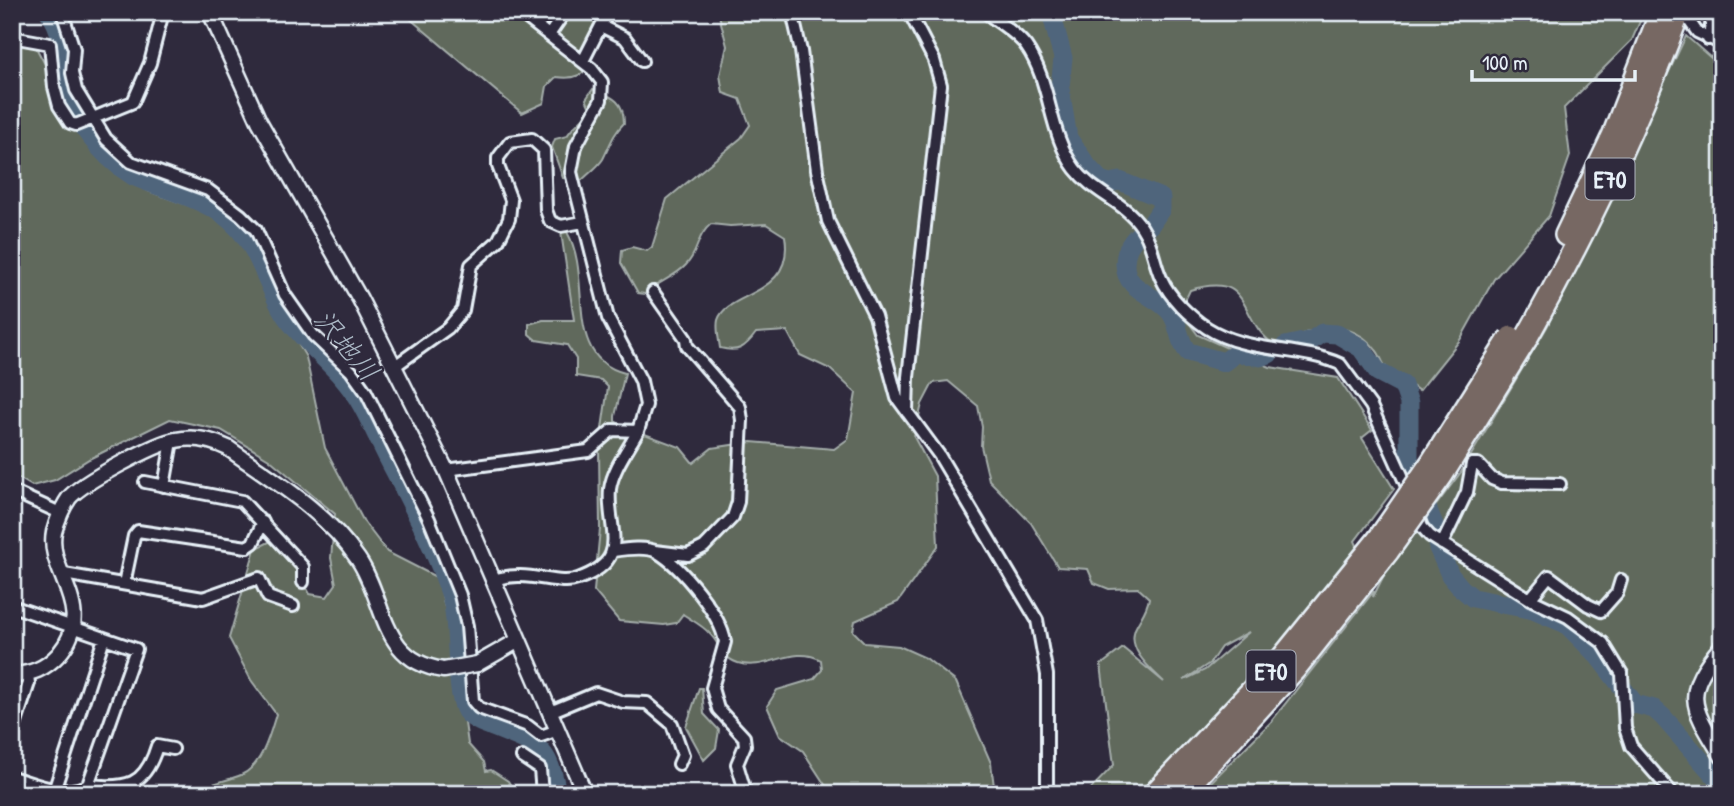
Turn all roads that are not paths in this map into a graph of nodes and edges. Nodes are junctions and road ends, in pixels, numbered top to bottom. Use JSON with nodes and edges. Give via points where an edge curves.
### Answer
{"nodes":[{"id":1,"x":62,"y":12,"type":"edge"},
{"id":2,"x":163,"y":12,"type":"edge"},
{"id":3,"x":210,"y":12,"type":"edge"},
{"id":4,"x":519,"y":12,"type":"edge"},
{"id":5,"x":565,"y":12,"type":"edge"},
{"id":6,"x":608,"y":12,"type":"edge"},
{"id":7,"x":792,"y":12,"type":"edge"},
{"id":8,"x":909,"y":12,"type":"edge"},
{"id":9,"x":986,"y":12,"type":"edge"},
{"id":10,"x":1661,"y":12,"type":"edge"},
{"id":11,"x":1681,"y":12,"type":"edge"},
{"id":12,"x":1714,"y":12,"type":"edge"},
{"id":13,"x":601,"y":26,"type":"junction"},
{"id":14,"x":549,"y":35,"type":"junction"},
{"id":15,"x":12,"y":37,"type":"edge"},
{"id":16,"x":1707,"y":39,"type":"junction"},
{"id":17,"x":1722,"y":44,"type":"edge"},
{"id":18,"x":583,"y":61,"type":"junction"},
{"id":19,"x":642,"y":61,"type":"dead end"},
{"id":20,"x":93,"y":120,"type":"junction"},
{"id":21,"x":583,"y":222,"type":"junction"},
{"id":22,"x":653,"y":292,"type":"dead end"},
{"id":23,"x":1520,"y":334,"type":"junction"},
{"id":24,"x":395,"y":366,"type":"junction"},
{"id":25,"x":907,"y":412,"type":"junction"},
{"id":26,"x":639,"y":431,"type":"junction"},
{"id":27,"x":172,"y":441,"type":"junction"},
{"id":28,"x":446,"y":470,"type":"junction"},
{"id":29,"x":145,"y":482,"type":"dead end"},
{"id":30,"x":1560,"y":484,"type":"dead end"},
{"id":31,"x":164,"y":486,"type":"junction"},
{"id":32,"x":12,"y":491,"type":"edge"},
{"id":33,"x":60,"y":513,"type":"junction"},
{"id":34,"x":263,"y":522,"type":"junction"},
{"id":35,"x":1442,"y":544,"type":"junction"},
{"id":36,"x":1383,"y":545,"type":"junction"},
{"id":37,"x":614,"y":551,"type":"junction"},
{"id":38,"x":655,"y":551,"type":"junction"},
{"id":39,"x":64,"y":574,"type":"junction"},
{"id":40,"x":494,"y":580,"type":"junction"},
{"id":41,"x":1621,"y":580,"type":"dead end"},
{"id":42,"x":303,"y":582,"type":"dead end"},
{"id":43,"x":124,"y":584,"type":"junction"},
{"id":44,"x":1530,"y":599,"type":"junction"},
{"id":45,"x":12,"y":606,"type":"edge"},
{"id":46,"x":293,"y":606,"type":"dead end"},
{"id":47,"x":72,"y":626,"type":"junction"},
{"id":48,"x":104,"y":638,"type":"junction"},
{"id":49,"x":519,"y":640,"type":"junction"},
{"id":50,"x":1722,"y":646,"type":"edge"},
{"id":51,"x":12,"y":675,"type":"edge"},
{"id":52,"x":28,"y":675,"type":"junction"},
{"id":53,"x":550,"y":712,"type":"junction"},
{"id":54,"x":558,"y":730,"type":"junction"},
{"id":55,"x":12,"y":735,"type":"edge"},
{"id":56,"x":173,"y":749,"type":"dead end"},
{"id":57,"x":1722,"y":756,"type":"edge"},
{"id":58,"x":522,"y":757,"type":"dead end"},
{"id":59,"x":679,"y":764,"type":"dead end"},
{"id":60,"x":12,"y":777,"type":"edge"},
{"id":61,"x":88,"y":785,"type":"junction"},
{"id":62,"x":53,"y":792,"type":"edge"},
{"id":63,"x":542,"y":794,"type":"edge"},
{"id":64,"x":585,"y":794,"type":"edge"},
{"id":65,"x":746,"y":794,"type":"edge"},
{"id":66,"x":1047,"y":794,"type":"edge"},
{"id":67,"x":1154,"y":794,"type":"edge"},
{"id":68,"x":1181,"y":794,"type":"edge"},
{"id":69,"x":1673,"y":794,"type":"edge"}],
"edges":[{"from":1,"to":20,"type":"street","via":[[73,41],[76,90]]},
{"from":2,"to":20,"type":"street","via":[[150,64],[133,102]]},
{"from":3,"to":24,"type":"street","via":[[260,121]]},
{"from":4,"to":14,"type":"street"},
{"from":5,"to":14,"type":"street"},
{"from":6,"to":13,"type":"street"},
{"from":7,"to":25,"type":"street","via":[[828,221],[874,316],[897,398]]},
{"from":8,"to":25,"type":"street","via":[[934,60],[941,85]]},
{"from":9,"to":35,"type":"street","via":[[1026,46],[1061,144],[1085,180],[1133,215],[1146,233],[1170,293],[1191,316],[1226,336],[1340,364],[1386,435],[1422,527]]},
{"from":10,"to":23,"type":"highway","number":"E70","via":[[1584,200]]},
{"from":11,"to":16,"type":"street"},
{"from":11,"to":23,"type":"highway","number":"E70","via":[[1617,164]]},
{"from":12,"to":16,"type":"street"},
{"from":13,"to":18,"type":"street"},
{"from":13,"to":19,"type":"street","via":[[625,38]]},
{"from":14,"to":18,"type":"street"},
{"from":15,"to":20,"type":"street","via":[[50,44],[59,107],[70,124]]},
{"from":16,"to":17,"type":"street"},
{"from":18,"to":21,"type":"street","via":[[603,89],[571,163]]},
{"from":20,"to":54,"type":"street","via":[[131,162],[208,190],[256,230],[285,295],[313,335],[366,392],[429,519],[460,594],[474,701],[479,708],[528,726],[541,736]]},
{"from":21,"to":24,"type":"street","via":[[561,226],[551,221],[544,150],[532,139],[510,142],[498,158],[511,204],[505,231],[471,265],[466,300],[456,321]]},
{"from":21,"to":26,"type":"street","via":[[608,318],[641,380],[646,405]]},
{"from":22,"to":38,"type":"street","via":[[687,346],[740,407],[742,420],[738,502],[733,517],[704,547],[688,555]]},
{"from":23,"to":36,"type":"highway","number":"E70","bridge":true,"via":[[1442,475]]},
{"from":24,"to":28,"type":"street"},
{"from":25,"to":66,"type":"street","via":[[939,455],[1037,620],[1047,675]]},
{"from":26,"to":28,"type":"street","via":[[612,430],[588,451]]},
{"from":26,"to":37,"type":"street","via":[[612,482]]},
{"from":27,"to":31,"type":"street"},
{"from":27,"to":33,"type":"street","via":[[83,485]]},
{"from":27,"to":49,"type":"street","bridge":true,"via":[[206,440],[228,448],[310,507],[358,558],[392,639],[423,666],[444,670],[477,664]]},
{"from":28,"to":40,"type":"street"},
{"from":29,"to":31,"type":"street"},
{"from":30,"to":35,"type":"street","via":[[1502,483],[1472,464],[1467,492]]},
{"from":31,"to":34,"type":"street","via":[[242,501]]},
{"from":32,"to":33,"type":"street"},
{"from":33,"to":39,"type":"street","via":[[54,547]]},
{"from":34,"to":42,"type":"street","via":[[303,567]]},
{"from":34,"to":43,"type":"street","via":[[247,547],[135,532]]},
{"from":35,"to":44,"type":"street"},
{"from":36,"to":67,"type":"highway","number":"E70"},
{"from":36,"to":68,"type":"highway","number":"E70","via":[[1294,670]]},
{"from":37,"to":38,"type":"street"},
{"from":37,"to":40,"type":"street","via":[[574,581],[516,574]]},
{"from":38,"to":65,"type":"street","via":[[699,593],[724,634],[712,688],[718,709],[744,737],[737,764]]},
{"from":39,"to":43,"type":"street"},
{"from":39,"to":47,"type":"street","via":[[72,600]]},
{"from":40,"to":49,"type":"street"},
{"from":41,"to":44,"type":"street","via":[[1617,593],[1601,611],[1549,576]]},
{"from":43,"to":46,"type":"street","via":[[203,598],[259,578],[268,597]]},
{"from":44,"to":69,"type":"street","via":[[1585,628],[1612,655],[1624,684],[1627,736],[1636,753]]},
{"from":45,"to":47,"type":"street"},
{"from":47,"to":48,"type":"street"},
{"from":47,"to":52,"type":"street","via":[[56,657]]},
{"from":48,"to":61,"type":"street","via":[[136,649]]},
{"from":48,"to":62,"type":"street"},
{"from":49,"to":53,"type":"street"},
{"from":50,"to":57,"type":"street","via":[[1703,668],[1695,694],[1699,718]]},
{"from":51,"to":52,"type":"street"},
{"from":52,"to":55,"type":"street"},
{"from":53,"to":54,"type":"street"},
{"from":53,"to":59,"type":"street","via":[[596,693],[623,702],[647,703],[672,724],[683,755]]},
{"from":54,"to":64,"type":"street"},
{"from":56,"to":61,"type":"street","via":[[157,746],[147,772],[133,783]]},
{"from":58,"to":63,"type":"street","via":[[540,769]]},
{"from":60,"to":62,"type":"street"},
{"from":61,"to":62,"type":"street"}]}
